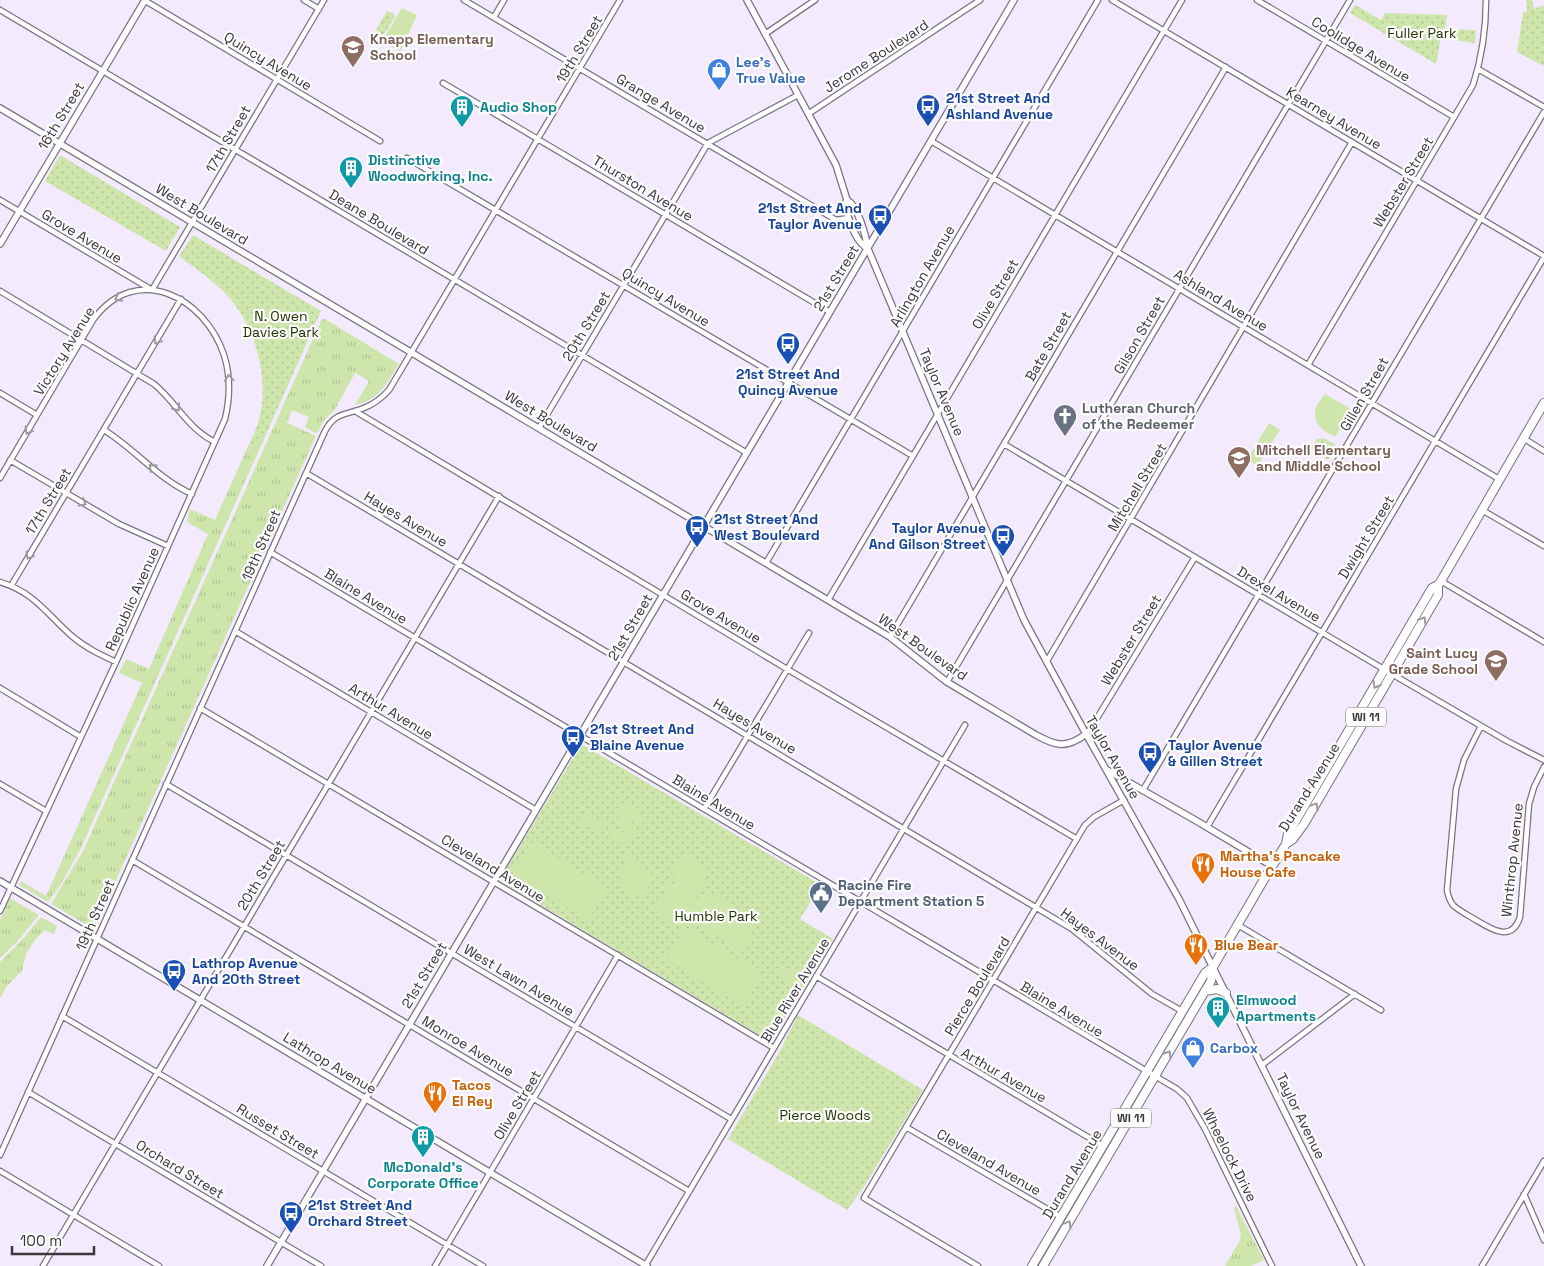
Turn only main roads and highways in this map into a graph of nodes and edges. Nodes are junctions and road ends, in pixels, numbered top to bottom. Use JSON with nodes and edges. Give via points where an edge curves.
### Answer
{"nodes":[{"id":1,"x":1544,"y":403,"type":"edge"},
{"id":2,"x":1213,"y":967,"type":"junction"},
{"id":3,"x":1205,"y":991,"type":"junction"},
{"id":4,"x":1226,"y":993,"type":"road end"},
{"id":5,"x":1032,"y":1266,"type":"edge"},
{"id":6,"x":1043,"y":1266,"type":"edge"}],
"edges":[{"from":1,"to":2,"type":"main road","name":"Durand Avenue","number":"WI 11","via":[[1439,583],[1439,593],[1388,671],[1304,824],[1294,839],[1286,844]]},
{"from":2,"to":3,"type":"main road","name":"Durand Avenue","number":"WI 11","via":[[1211,981]]},
{"from":2,"to":5,"type":"main road","name":"Durand Avenue","number":"WI 11","via":[[1205,974],[1182,1011]]},
{"from":3,"to":4,"type":"main road","via":[[1217,989]]},
{"from":6,"to":3,"type":"main road","name":"Durand Avenue","number":"WI 11","one_way":true}]}
